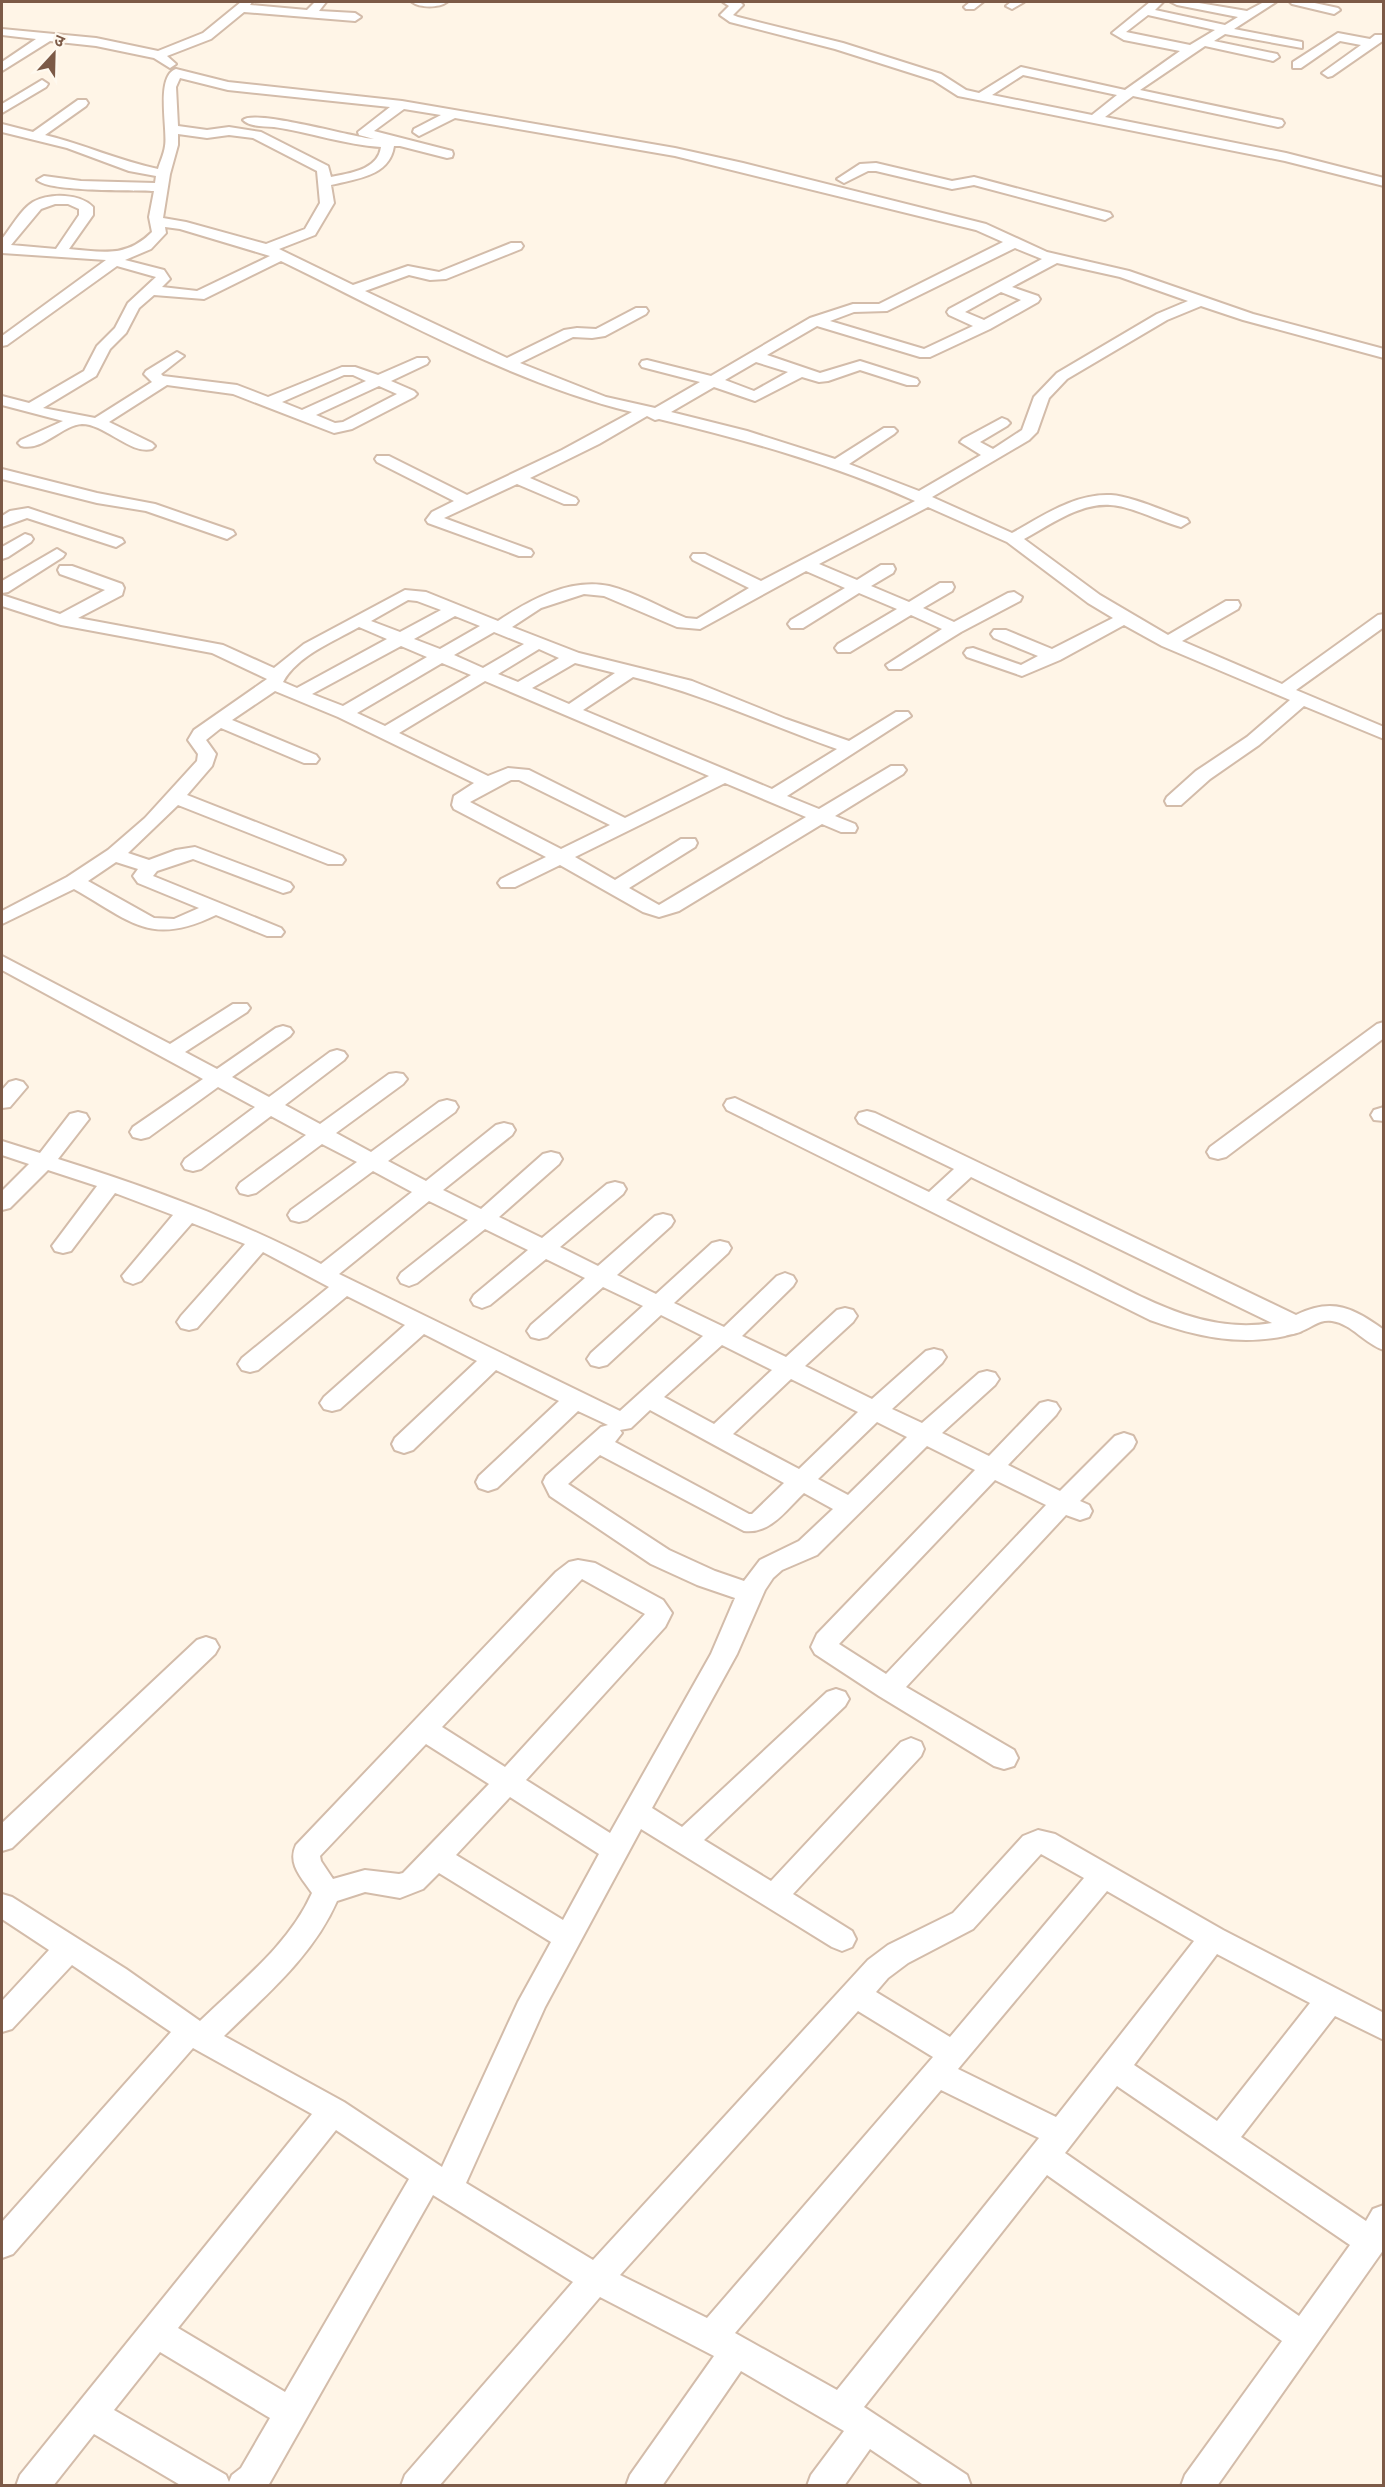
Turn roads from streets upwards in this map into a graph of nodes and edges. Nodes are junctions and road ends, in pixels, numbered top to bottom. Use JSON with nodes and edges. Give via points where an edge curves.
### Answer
{"nodes":[{"id":1,"x":321,"y":2,"type":"edge"},
{"id":2,"x":356,"y":2,"type":"edge"},
{"id":3,"x":418,"y":2,"type":"edge"},
{"id":4,"x":441,"y":2,"type":"edge"},
{"id":5,"x":728,"y":2,"type":"edge"},
{"id":6,"x":1157,"y":2,"type":"edge"},
{"id":7,"x":1177,"y":2,"type":"edge"},
{"id":8,"x":1252,"y":2,"type":"edge"},
{"id":9,"x":1296,"y":2,"type":"edge"},
{"id":10,"x":1269,"y":3,"type":"edge"},
{"id":11,"x":244,"y":5,"type":"edge"},
{"id":12,"x":279,"y":6,"type":"edge"},
{"id":13,"x":1145,"y":10,"type":"junction"},
{"id":14,"x":1334,"y":10,"type":"dead end"},
{"id":15,"x":310,"y":14,"type":"junction"},
{"id":16,"x":1247,"y":15,"type":"junction"},
{"id":17,"x":263,"y":23,"type":"dead end"},
{"id":18,"x":1127,"y":24,"type":"junction"},
{"id":19,"x":1223,"y":29,"type":"junction"},
{"id":20,"x":2,"y":32,"type":"edge"},
{"id":21,"x":1383,"y":36,"type":"edge"},
{"id":22,"x":48,"y":37,"type":"junction"},
{"id":23,"x":67,"y":38,"type":"junction"},
{"id":24,"x":1204,"y":41,"type":"junction"},
{"id":25,"x":1372,"y":43,"type":"junction"},
{"id":26,"x":1298,"y":45,"type":"dead end"},
{"id":27,"x":1191,"y":49,"type":"junction"},
{"id":28,"x":158,"y":55,"type":"junction"},
{"id":29,"x":1273,"y":57,"type":"dead end"},
{"id":30,"x":27,"y":64,"type":"dead end"},
{"id":31,"x":1297,"y":65,"type":"dead end"},
{"id":32,"x":2,"y":67,"type":"edge"},
{"id":33,"x":176,"y":73,"type":"junction"},
{"id":34,"x":1328,"y":73,"type":"dead end"},
{"id":35,"x":26,"y":78,"type":"dead end"},
{"id":36,"x":1052,"y":78,"type":"junction"},
{"id":37,"x":42,"y":84,"type":"dead end"},
{"id":38,"x":1088,"y":86,"type":"junction"},
{"id":39,"x":1129,"y":93,"type":"junction"},
{"id":40,"x":2,"y":94,"type":"edge"},
{"id":41,"x":283,"y":94,"type":"junction"},
{"id":42,"x":981,"y":97,"type":"junction"},
{"id":43,"x":1167,"y":99,"type":"junction"},
{"id":44,"x":82,"y":103,"type":"dead end"},
{"id":45,"x":1015,"y":104,"type":"junction"},
{"id":46,"x":402,"y":105,"type":"junction"},
{"id":47,"x":1210,"y":108,"type":"junction"},
{"id":48,"x":2,"y":109,"type":"edge"},
{"id":49,"x":1054,"y":111,"type":"junction"},
{"id":50,"x":453,"y":114,"type":"junction"},
{"id":51,"x":1252,"y":117,"type":"junction"},
{"id":52,"x":1095,"y":118,"type":"junction"},
{"id":53,"x":1144,"y":119,"type":"junction"},
{"id":54,"x":249,"y":120,"type":"junction"},
{"id":55,"x":1278,"y":123,"type":"dead end"},
{"id":56,"x":2,"y":128,"type":"edge"},
{"id":57,"x":170,"y":129,"type":"junction"},
{"id":58,"x":236,"y":132,"type":"junction"},
{"id":59,"x":419,"y":132,"type":"dead end"},
{"id":60,"x":1181,"y":135,"type":"junction"},
{"id":61,"x":35,"y":136,"type":"junction"},
{"id":62,"x":394,"y":142,"type":"junction"},
{"id":63,"x":1223,"y":144,"type":"junction"},
{"id":64,"x":447,"y":154,"type":"dead end"},
{"id":65,"x":919,"y":177,"type":"junction"},
{"id":66,"x":844,"y":179,"type":"dead end"},
{"id":67,"x":45,"y":180,"type":"dead end"},
{"id":68,"x":162,"y":180,"type":"junction"},
{"id":69,"x":325,"y":182,"type":"junction"},
{"id":70,"x":1383,"y":182,"type":"edge"},
{"id":71,"x":879,"y":200,"type":"junction"},
{"id":72,"x":1105,"y":216,"type":"dead end"},
{"id":73,"x":159,"y":222,"type":"junction"},
{"id":74,"x":1015,"y":242,"type":"junction"},
{"id":75,"x":516,"y":246,"type":"dead end"},
{"id":76,"x":2,"y":248,"type":"edge"},
{"id":77,"x":60,"y":253,"type":"junction"},
{"id":78,"x":274,"y":253,"type":"junction"},
{"id":79,"x":1055,"y":258,"type":"junction"},
{"id":80,"x":117,"y":259,"type":"junction"},
{"id":81,"x":924,"y":287,"type":"junction"},
{"id":82,"x":1000,"y":287,"type":"junction"},
{"id":83,"x":151,"y":290,"type":"junction"},
{"id":84,"x":354,"y":290,"type":"junction"},
{"id":85,"x":1200,"y":301,"type":"junction"},
{"id":86,"x":969,"y":303,"type":"junction"},
{"id":87,"x":641,"y":311,"type":"dead end"},
{"id":88,"x":815,"y":321,"type":"junction"},
{"id":89,"x":985,"y":326,"type":"junction"},
{"id":90,"x":2,"y":342,"type":"edge"},
{"id":91,"x":1383,"y":354,"type":"edge"},
{"id":92,"x":177,"y":356,"type":"dead end"},
{"id":93,"x":754,"y":356,"type":"junction"},
{"id":94,"x":422,"y":361,"type":"dead end"},
{"id":95,"x":509,"y":363,"type":"junction"},
{"id":96,"x":647,"y":364,"type":"dead end"},
{"id":97,"x":801,"y":372,"type":"junction"},
{"id":98,"x":162,"y":380,"type":"junction"},
{"id":99,"x":379,"y":381,"type":"junction"},
{"id":100,"x":712,"y":381,"type":"junction"},
{"id":101,"x":912,"y":382,"type":"dead end"},
{"id":102,"x":2,"y":400,"type":"edge"},
{"id":103,"x":269,"y":402,"type":"junction"},
{"id":104,"x":30,"y":409,"type":"junction"},
{"id":105,"x":649,"y":413,"type":"junction"},
{"id":106,"x":302,"y":416,"type":"junction"},
{"id":107,"x":80,"y":419,"type":"junction"},
{"id":108,"x":98,"y":423,"type":"junction"},
{"id":109,"x":1002,"y":423,"type":"dead end"},
{"id":110,"x":889,"y":431,"type":"dead end"},
{"id":111,"x":26,"y":443,"type":"dead end"},
{"id":112,"x":147,"y":446,"type":"dead end"},
{"id":113,"x":993,"y":455,"type":"junction"},
{"id":114,"x":383,"y":459,"type":"dead end"},
{"id":115,"x":837,"y":465,"type":"junction"},
{"id":116,"x":2,"y":474,"type":"edge"},
{"id":117,"x":519,"y":479,"type":"junction"},
{"id":118,"x":924,"y":499,"type":"junction"},
{"id":119,"x":467,"y":501,"type":"junction"},
{"id":120,"x":570,"y":501,"type":"dead end"},
{"id":121,"x":2,"y":522,"type":"edge"},
{"id":122,"x":1181,"y":522,"type":"dead end"},
{"id":123,"x":227,"y":534,"type":"dead end"},
{"id":124,"x":25,"y":539,"type":"dead end"},
{"id":125,"x":1012,"y":539,"type":"junction"},
{"id":126,"x":116,"y":542,"type":"dead end"},
{"id":127,"x":525,"y":553,"type":"dead end"},
{"id":128,"x":2,"y":554,"type":"edge"},
{"id":129,"x":57,"y":554,"type":"dead end"},
{"id":130,"x":699,"y":557,"type":"dead end"},
{"id":131,"x":806,"y":565,"type":"junction"},
{"id":132,"x":887,"y":569,"type":"dead end"},
{"id":133,"x":66,"y":570,"type":"dead end"},
{"id":134,"x":860,"y":587,"type":"junction"},
{"id":135,"x":946,"y":587,"type":"dead end"},
{"id":136,"x":2,"y":588,"type":"edge"},
{"id":137,"x":761,"y":588,"type":"junction"},
{"id":138,"x":1014,"y":597,"type":"dead end"},
{"id":139,"x":2,"y":600,"type":"edge"},
{"id":140,"x":1232,"y":605,"type":"dead end"},
{"id":141,"x":910,"y":609,"type":"junction"},
{"id":142,"x":454,"y":610,"type":"junction"},
{"id":143,"x":1127,"y":617,"type":"junction"},
{"id":144,"x":1383,"y":619,"type":"edge"},
{"id":145,"x":61,"y":620,"type":"junction"},
{"id":146,"x":358,"y":621,"type":"junction"},
{"id":147,"x":797,"y":624,"type":"dead end"},
{"id":148,"x":495,"y":627,"type":"junction"},
{"id":149,"x":955,"y":628,"type":"junction"},
{"id":150,"x":1000,"y":634,"type":"dead end"},
{"id":151,"x":402,"y":638,"type":"junction"},
{"id":152,"x":1168,"y":642,"type":"junction"},
{"id":153,"x":537,"y":643,"type":"junction"},
{"id":154,"x":844,"y":648,"type":"dead end"},
{"id":155,"x":973,"y":652,"type":"dead end"},
{"id":156,"x":443,"y":656,"type":"junction"},
{"id":157,"x":1054,"y":656,"type":"junction"},
{"id":158,"x":573,"y":657,"type":"junction"},
{"id":159,"x":895,"y":665,"type":"dead end"},
{"id":160,"x":630,"y":671,"type":"junction"},
{"id":161,"x":487,"y":674,"type":"junction"},
{"id":162,"x":274,"y":680,"type":"junction"},
{"id":163,"x":520,"y":688,"type":"junction"},
{"id":164,"x":1283,"y":691,"type":"junction"},
{"id":165,"x":298,"y":694,"type":"junction"},
{"id":166,"x":1302,"y":699,"type":"junction"},
{"id":167,"x":571,"y":710,"type":"junction"},
{"id":168,"x":344,"y":713,"type":"junction"},
{"id":169,"x":902,"y":716,"type":"dead end"},
{"id":170,"x":219,"y":721,"type":"junction"},
{"id":171,"x":386,"y":733,"type":"junction"},
{"id":172,"x":1383,"y":734,"type":"edge"},
{"id":173,"x":852,"y":748,"type":"junction"},
{"id":174,"x":310,"y":759,"type":"dead end"},
{"id":175,"x":897,"y":770,"type":"dead end"},
{"id":176,"x":726,"y":775,"type":"junction"},
{"id":177,"x":488,"y":783,"type":"junction"},
{"id":178,"x":774,"y":796,"type":"junction"},
{"id":179,"x":176,"y":797,"type":"junction"},
{"id":180,"x":1174,"y":801,"type":"dead end"},
{"id":181,"x":823,"y":816,"type":"junction"},
{"id":182,"x":626,"y":826,"type":"junction"},
{"id":183,"x":848,"y":828,"type":"dead end"},
{"id":184,"x":688,"y":843,"type":"dead end"},
{"id":185,"x":114,"y":855,"type":"junction"},
{"id":186,"x":561,"y":857,"type":"junction"},
{"id":187,"x":335,"y":860,"type":"dead end"},
{"id":188,"x":150,"y":867,"type":"junction"},
{"id":189,"x":74,"y":881,"type":"junction"},
{"id":190,"x":508,"y":883,"type":"dead end"},
{"id":191,"x":283,"y":887,"type":"dead end"},
{"id":192,"x":616,"y":888,"type":"junction"},
{"id":193,"x":213,"y":909,"type":"junction"},
{"id":194,"x":2,"y":918,"type":"edge"},
{"id":195,"x":274,"y":932,"type":"dead end"},
{"id":196,"x":2,"y":962,"type":"edge"},
{"id":197,"x":240,"y":1008,"type":"dead end"},
{"id":198,"x":283,"y":1032,"type":"dead end"},
{"id":199,"x":1379,"y":1037,"type":"edge"},
{"id":200,"x":170,"y":1053,"type":"junction"},
{"id":201,"x":337,"y":1056,"type":"dead end"},
{"id":202,"x":218,"y":1078,"type":"junction"},
{"id":203,"x":396,"y":1079,"type":"dead end"},
{"id":204,"x":16,"y":1087,"type":"dead end"},
{"id":205,"x":2,"y":1102,"type":"edge"},
{"id":206,"x":735,"y":1105,"type":"dead end"},
{"id":207,"x":270,"y":1107,"type":"junction"},
{"id":208,"x":447,"y":1107,"type":"dead end"},
{"id":209,"x":867,"y":1118,"type":"dead end"},
{"id":210,"x":78,"y":1119,"type":"dead end"},
{"id":211,"x":504,"y":1130,"type":"dead end"},
{"id":212,"x":141,"y":1132,"type":"dead end"},
{"id":213,"x":321,"y":1134,"type":"junction"},
{"id":214,"x":2,"y":1148,"type":"edge"},
{"id":215,"x":1218,"y":1152,"type":"dead end"},
{"id":216,"x":551,"y":1159,"type":"dead end"},
{"id":217,"x":44,"y":1161,"type":"junction"},
{"id":218,"x":374,"y":1163,"type":"junction"},
{"id":219,"x":193,"y":1164,"type":"dead end"},
{"id":220,"x":968,"y":1168,"type":"junction"},
{"id":221,"x":111,"y":1183,"type":"junction"},
{"id":222,"x":248,"y":1188,"type":"dead end"},
{"id":223,"x":615,"y":1189,"type":"dead end"},
{"id":224,"x":429,"y":1192,"type":"junction"},
{"id":225,"x":932,"y":1201,"type":"junction"},
{"id":226,"x":2,"y":1203,"type":"edge"},
{"id":227,"x":188,"y":1213,"type":"junction"},
{"id":228,"x":299,"y":1215,"type":"dead end"},
{"id":229,"x":483,"y":1219,"type":"junction"},
{"id":230,"x":663,"y":1221,"type":"dead end"},
{"id":231,"x":260,"y":1241,"type":"junction"},
{"id":232,"x":63,"y":1246,"type":"dead end"},
{"id":233,"x":542,"y":1248,"type":"junction"},
{"id":234,"x":720,"y":1248,"type":"dead end"},
{"id":235,"x":323,"y":1275,"type":"junction"},
{"id":236,"x":133,"y":1276,"type":"dead end"},
{"id":237,"x":600,"y":1276,"type":"junction"},
{"id":238,"x":409,"y":1278,"type":"dead end"},
{"id":239,"x":785,"y":1281,"type":"dead end"},
{"id":240,"x":345,"y":1286,"type":"junction"},
{"id":241,"x":482,"y":1300,"type":"dead end"},
{"id":242,"x":657,"y":1305,"type":"junction"},
{"id":243,"x":845,"y":1316,"type":"dead end"},
{"id":244,"x":189,"y":1322,"type":"dead end"},
{"id":245,"x":422,"y":1323,"type":"junction"},
{"id":246,"x":1297,"y":1325,"type":"junction"},
{"id":247,"x":539,"y":1331,"type":"dead end"},
{"id":248,"x":722,"y":1336,"type":"junction"},
{"id":249,"x":1383,"y":1342,"type":"edge"},
{"id":250,"x":934,"y":1357,"type":"dead end"},
{"id":251,"x":493,"y":1359,"type":"junction"},
{"id":252,"x":599,"y":1359,"type":"dead end"},
{"id":253,"x":250,"y":1364,"type":"dead end"},
{"id":254,"x":790,"y":1370,"type":"junction"},
{"id":255,"x":987,"y":1379,"type":"dead end"},
{"id":256,"x":648,"y":1399,"type":"junction"},
{"id":257,"x":575,"y":1400,"type":"junction"},
{"id":258,"x":332,"y":1403,"type":"dead end"},
{"id":259,"x":1048,"y":1409,"type":"dead end"},
{"id":260,"x":873,"y":1411,"type":"junction"},
{"id":261,"x":622,"y":1422,"type":"junction"},
{"id":262,"x":717,"y":1435,"type":"junction"},
{"id":263,"x":924,"y":1435,"type":"junction"},
{"id":264,"x":1124,"y":1442,"type":"dead end"},
{"id":265,"x":598,"y":1443,"type":"junction"},
{"id":266,"x":404,"y":1444,"type":"dead end"},
{"id":267,"x":990,"y":1467,"type":"junction"},
{"id":268,"x":802,"y":1481,"type":"junction"},
{"id":269,"x":489,"y":1482,"type":"dead end"},
{"id":270,"x":849,"y":1507,"type":"junction"},
{"id":271,"x":1071,"y":1507,"type":"junction"},
{"id":272,"x":750,"y":1593,"type":"junction"},
{"id":273,"x":206,"y":1647,"type":"dead end"},
{"id":274,"x":888,"y":1689,"type":"junction"},
{"id":275,"x":836,"y":1699,"type":"dead end"},
{"id":276,"x":424,"y":1729,"type":"junction"},
{"id":277,"x":911,"y":1749,"type":"dead end"},
{"id":278,"x":1004,"y":1758,"type":"dead end"},
{"id":279,"x":508,"y":1782,"type":"junction"},
{"id":280,"x":636,"y":1812,"type":"junction"},
{"id":281,"x":2,"y":1840,"type":"edge"},
{"id":282,"x":684,"y":1842,"type":"junction"},
{"id":283,"x":615,"y":1850,"type":"junction"},
{"id":284,"x":436,"y":1857,"type":"junction"},
{"id":285,"x":1103,"y":1875,"type":"junction"},
{"id":286,"x":327,"y":1892,"type":"junction"},
{"id":287,"x":773,"y":1897,"type":"junction"},
{"id":288,"x":2,"y":1905,"type":"edge"},
{"id":289,"x":568,"y":1938,"type":"junction"},
{"id":290,"x":1213,"y":1938,"type":"junction"},
{"id":291,"x":842,"y":1939,"type":"dead end"},
{"id":292,"x":69,"y":1948,"type":"junction"},
{"id":293,"x":855,"y":1994,"type":"junction"},
{"id":294,"x":1330,"y":2000,"type":"junction"},
{"id":295,"x":2,"y":2020,"type":"edge"},
{"id":296,"x":1383,"y":2028,"type":"edge"},
{"id":297,"x":196,"y":2034,"type":"junction"},
{"id":298,"x":945,"y":2064,"type":"junction"},
{"id":299,"x":1114,"y":2068,"type":"junction"},
{"id":300,"x":333,"y":2111,"type":"junction"},
{"id":301,"x":1221,"y":2140,"type":"junction"},
{"id":302,"x":1052,"y":2144,"type":"junction"},
{"id":303,"x":438,"y":2181,"type":"junction"},
{"id":304,"x":1377,"y":2231,"type":"edge"},
{"id":305,"x":2,"y":2244,"type":"edge"},
{"id":306,"x":596,"y":2279,"type":"junction"},
{"id":307,"x":156,"y":2331,"type":"junction"},
{"id":308,"x":1303,"y":2337,"type":"junction"},
{"id":309,"x":724,"y":2344,"type":"junction"},
{"id":310,"x":291,"y":2413,"type":"junction"},
{"id":311,"x":90,"y":2414,"type":"junction"},
{"id":312,"x":854,"y":2418,"type":"junction"},
{"id":313,"x":32,"y":2486,"type":"edge"},
{"id":314,"x":214,"y":2486,"type":"edge"},
{"id":315,"x":244,"y":2486,"type":"edge"},
{"id":316,"x":417,"y":2486,"type":"edge"},
{"id":317,"x":642,"y":2486,"type":"edge"},
{"id":318,"x":823,"y":2486,"type":"edge"},
{"id":319,"x":955,"y":2486,"type":"edge"},
{"id":320,"x":1197,"y":2486,"type":"edge"}],
"edges":[{"from":1,"to":15,"type":"street"},
{"from":2,"to":15,"type":"street","via":[[349,17]]},
{"from":3,"to":4,"type":"street"},
{"from":5,"to":42,"type":"street","via":[[737,5],[726,15],[734,20],[856,51],[937,77],[962,93]]},
{"from":6,"to":13,"type":"street"},
{"from":7,"to":16,"type":"street"},
{"from":8,"to":10,"type":"street"},
{"from":9,"to":14,"type":"street"},
{"from":10,"to":16,"type":"street"},
{"from":11,"to":12,"type":"street"},
{"from":11,"to":28,"type":"street","via":[[226,24],[193,45]]},
{"from":12,"to":15,"type":"street"},
{"from":12,"to":17,"type":"street"},
{"from":13,"to":18,"type":"street"},
{"from":13,"to":19,"type":"street"},
{"from":16,"to":19,"type":"street"},
{"from":18,"to":24,"type":"street"},
{"from":18,"to":27,"type":"street","via":[[1119,34]]},
{"from":19,"to":24,"type":"street"},
{"from":19,"to":26,"type":"street"},
{"from":20,"to":22,"type":"street"},
{"from":21,"to":25,"type":"street"},
{"from":22,"to":23,"type":"street"},
{"from":22,"to":32,"type":"street"},
{"from":23,"to":28,"type":"street"},
{"from":23,"to":30,"type":"street"},
{"from":24,"to":27,"type":"street"},
{"from":24,"to":29,"type":"street"},
{"from":25,"to":31,"type":"street","via":[[1338,37]]},
{"from":25,"to":34,"type":"street"},
{"from":27,"to":39,"type":"street"},
{"from":28,"to":33,"type":"street"},
{"from":33,"to":41,"type":"street"},
{"from":33,"to":57,"type":"street","via":[[170,87]]},
{"from":35,"to":40,"type":"street"},
{"from":36,"to":38,"type":"street"},
{"from":36,"to":42,"type":"street","via":[[1019,72]]},
{"from":36,"to":45,"type":"street"},
{"from":37,"to":48,"type":"street"},
{"from":38,"to":39,"type":"street"},
{"from":38,"to":49,"type":"street"},
{"from":39,"to":43,"type":"street"},
{"from":39,"to":52,"type":"street"},
{"from":41,"to":46,"type":"street"},
{"from":41,"to":54,"type":"street"},
{"from":42,"to":45,"type":"street"},
{"from":43,"to":47,"type":"street"},
{"from":43,"to":53,"type":"street"},
{"from":44,"to":61,"type":"street"},
{"from":45,"to":49,"type":"street"},
{"from":46,"to":50,"type":"street"},
{"from":46,"to":62,"type":"street","via":[[364,132]]},
{"from":47,"to":51,"type":"street"},
{"from":47,"to":60,"type":"street"},
{"from":49,"to":52,"type":"street"},
{"from":50,"to":59,"type":"street"},
{"from":50,"to":71,"type":"street","via":[[675,152]]},
{"from":51,"to":55,"type":"street"},
{"from":51,"to":63,"type":"street"},
{"from":52,"to":53,"type":"street"},
{"from":53,"to":60,"type":"street"},
{"from":54,"to":58,"type":"street"},
{"from":54,"to":62,"type":"street","via":[[297,127],[344,140]]},
{"from":56,"to":61,"type":"street"},
{"from":57,"to":58,"type":"street","via":[[210,135]]},
{"from":57,"to":68,"type":"street","via":[[172,145]]},
{"from":58,"to":69,"type":"street","via":[[261,137],[320,168]]},
{"from":60,"to":63,"type":"street"},
{"from":61,"to":68,"type":"street","via":[[71,145]]},
{"from":62,"to":64,"type":"street"},
{"from":62,"to":69,"type":"street","via":[[378,167]]},
{"from":63,"to":70,"type":"street"},
{"from":65,"to":66,"type":"street","via":[[872,166]]},
{"from":65,"to":71,"type":"street"},
{"from":65,"to":72,"type":"street","via":[[952,185],[974,181]]},
{"from":67,"to":68,"type":"street","via":[[81,185]]},
{"from":68,"to":73,"type":"street","via":[[156,217]]},
{"from":69,"to":78,"type":"street","via":[[327,203],[310,232]]},
{"from":71,"to":74,"type":"street","via":[[981,227]]},
{"from":73,"to":78,"type":"street","via":[[182,225]]},
{"from":73,"to":80,"type":"street","via":[[159,233],[146,246]]},
{"from":74,"to":79,"type":"street"},
{"from":74,"to":81,"type":"street"},
{"from":75,"to":84,"type":"street","via":[[441,276],[411,269]]},
{"from":76,"to":77,"type":"street"},
{"from":76,"to":77,"type":"street","via":[[41,203],[81,203],[86,207],[86,215]]},
{"from":77,"to":80,"type":"street"},
{"from":78,"to":83,"type":"street","via":[[199,296]]},
{"from":78,"to":84,"type":"street"},
{"from":79,"to":82,"type":"street"},
{"from":79,"to":85,"type":"street","via":[[1125,274]]},
{"from":80,"to":83,"type":"street","via":[[163,276]]},
{"from":80,"to":90,"type":"street"},
{"from":81,"to":86,"type":"street"},
{"from":81,"to":88,"type":"street","via":[[882,308],[853,308]]},
{"from":82,"to":86,"type":"street"},
{"from":82,"to":89,"type":"street","via":[[1033,299]]},
{"from":83,"to":104,"type":"street","via":[[133,306],[121,330],[104,346],[91,373]]},
{"from":84,"to":95,"type":"street"},
{"from":85,"to":91,"type":"street"},
{"from":85,"to":113,"type":"street","via":[[1162,317],[1062,376],[1042,397],[1029,432]]},
{"from":86,"to":89,"type":"street","via":[[954,312]]},
{"from":87,"to":95,"type":"street","via":[[600,333],[570,333]]},
{"from":88,"to":89,"type":"street","via":[[925,354]]},
{"from":88,"to":93,"type":"street"},
{"from":92,"to":98,"type":"street","via":[[150,376]]},
{"from":93,"to":97,"type":"street"},
{"from":93,"to":100,"type":"street"},
{"from":94,"to":99,"type":"street"},
{"from":95,"to":105,"type":"street","via":[[601,400]]},
{"from":96,"to":100,"type":"street"},
{"from":97,"to":100,"type":"street","via":[[755,396]]},
{"from":97,"to":101,"type":"street","via":[[824,378],[860,364]]},
{"from":98,"to":103,"type":"street","via":[[225,387]]},
{"from":98,"to":108,"type":"street"},
{"from":99,"to":103,"type":"street","via":[[355,371],[336,372]]},
{"from":99,"to":106,"type":"street"},
{"from":99,"to":106,"type":"street","via":[[409,394],[340,428]]},
{"from":100,"to":105,"type":"street"},
{"from":102,"to":104,"type":"street"},
{"from":103,"to":106,"type":"street"},
{"from":104,"to":107,"type":"street"},
{"from":105,"to":115,"type":"street","via":[[732,432]]},
{"from":105,"to":117,"type":"street"},
{"from":107,"to":108,"type":"street"},
{"from":107,"to":111,"type":"street"},
{"from":108,"to":112,"type":"street"},
{"from":109,"to":113,"type":"street","via":[[968,442]]},
{"from":110,"to":115,"type":"street"},
{"from":113,"to":118,"type":"street"},
{"from":114,"to":119,"type":"street"},
{"from":115,"to":118,"type":"street"},
{"from":116,"to":123,"type":"street","via":[[149,507]]},
{"from":117,"to":119,"type":"street"},
{"from":117,"to":120,"type":"street"},
{"from":118,"to":125,"type":"street"},
{"from":118,"to":131,"type":"street"},
{"from":119,"to":127,"type":"street","via":[[434,520]]},
{"from":121,"to":126,"type":"street","via":[[28,513]]},
{"from":122,"to":125,"type":"street","via":[[1102,499],[1077,504]]},
{"from":124,"to":128,"type":"street"},
{"from":125,"to":143,"type":"street","via":[[1094,599]]},
{"from":129,"to":136,"type":"street"},
{"from":130,"to":137,"type":"street"},
{"from":131,"to":134,"type":"street"},
{"from":131,"to":137,"type":"street"},
{"from":132,"to":134,"type":"street"},
{"from":133,"to":145,"type":"street","via":[[116,591]]},
{"from":134,"to":141,"type":"street"},
{"from":134,"to":147,"type":"street"},
{"from":135,"to":141,"type":"street"},
{"from":137,"to":148,"type":"street","via":[[708,621],[691,624],[595,589],[572,590],[535,604]]},
{"from":138,"to":149,"type":"street"},
{"from":139,"to":145,"type":"street"},
{"from":140,"to":152,"type":"street"},
{"from":141,"to":149,"type":"street"},
{"from":141,"to":154,"type":"street"},
{"from":142,"to":146,"type":"street","via":[[410,594]]},
{"from":142,"to":148,"type":"street"},
{"from":142,"to":151,"type":"street"},
{"from":143,"to":152,"type":"street"},
{"from":143,"to":157,"type":"street"},
{"from":144,"to":164,"type":"street"},
{"from":145,"to":162,"type":"street","via":[[217,649]]},
{"from":146,"to":151,"type":"street"},
{"from":146,"to":162,"type":"street","via":[[288,662]]},
{"from":148,"to":153,"type":"street"},
{"from":148,"to":156,"type":"street"},
{"from":149,"to":159,"type":"street"},
{"from":150,"to":157,"type":"street"},
{"from":151,"to":156,"type":"street"},
{"from":151,"to":165,"type":"street"},
{"from":152,"to":164,"type":"street"},
{"from":153,"to":158,"type":"street"},
{"from":153,"to":161,"type":"street"},
{"from":155,"to":157,"type":"street","via":[[1022,671]]},
{"from":156,"to":161,"type":"street"},
{"from":156,"to":168,"type":"street"},
{"from":158,"to":160,"type":"street"},
{"from":158,"to":163,"type":"street"},
{"from":160,"to":167,"type":"street"},
{"from":160,"to":173,"type":"street","via":[[686,685]]},
{"from":161,"to":163,"type":"street"},
{"from":161,"to":171,"type":"street"},
{"from":162,"to":165,"type":"street"},
{"from":162,"to":170,"type":"street"},
{"from":163,"to":167,"type":"street"},
{"from":164,"to":166,"type":"street"},
{"from":165,"to":168,"type":"street"},
{"from":166,"to":172,"type":"street"},
{"from":166,"to":180,"type":"street"},
{"from":167,"to":176,"type":"street"},
{"from":168,"to":171,"type":"street"},
{"from":169,"to":173,"type":"street"},
{"from":170,"to":174,"type":"street"},
{"from":170,"to":179,"type":"street","via":[[200,734],[197,740],[208,758]]},
{"from":171,"to":177,"type":"street"},
{"from":173,"to":178,"type":"street"},
{"from":175,"to":181,"type":"street"},
{"from":176,"to":178,"type":"street"},
{"from":176,"to":182,"type":"street"},
{"from":177,"to":182,"type":"street","via":[[508,774],[522,774]]},
{"from":177,"to":186,"type":"street","via":[[466,795],[461,805]]},
{"from":178,"to":181,"type":"street"},
{"from":179,"to":185,"type":"street"},
{"from":179,"to":187,"type":"street"},
{"from":181,"to":183,"type":"street"},
{"from":181,"to":192,"type":"street","via":[[672,907],[659,911],[650,908]]},
{"from":182,"to":186,"type":"street"},
{"from":184,"to":192,"type":"street"},
{"from":185,"to":188,"type":"street"},
{"from":185,"to":189,"type":"street"},
{"from":186,"to":190,"type":"street"},
{"from":186,"to":192,"type":"street"},
{"from":188,"to":191,"type":"street","via":[[195,853]]},
{"from":188,"to":193,"type":"street","via":[[145,879]]},
{"from":189,"to":193,"type":"street","via":[[158,926],[182,924]]},
{"from":189,"to":194,"type":"street"},
{"from":193,"to":195,"type":"street"},
{"from":196,"to":200,"type":"street"},
{"from":197,"to":200,"type":"street"},
{"from":198,"to":202,"type":"street"},
{"from":199,"to":215,"type":"street"},
{"from":200,"to":202,"type":"street"},
{"from":201,"to":207,"type":"street"},
{"from":202,"to":207,"type":"street"},
{"from":202,"to":212,"type":"street"},
{"from":203,"to":213,"type":"street"},
{"from":204,"to":205,"type":"street"},
{"from":206,"to":225,"type":"street"},
{"from":207,"to":213,"type":"street"},
{"from":207,"to":219,"type":"street"},
{"from":208,"to":218,"type":"street"},
{"from":209,"to":220,"type":"street"},
{"from":210,"to":217,"type":"street"},
{"from":211,"to":224,"type":"street"},
{"from":213,"to":218,"type":"street"},
{"from":213,"to":222,"type":"street"},
{"from":214,"to":217,"type":"street"},
{"from":216,"to":229,"type":"street"},
{"from":217,"to":221,"type":"street"},
{"from":217,"to":226,"type":"street"},
{"from":218,"to":224,"type":"street"},
{"from":218,"to":228,"type":"street"},
{"from":220,"to":225,"type":"street"},
{"from":220,"to":246,"type":"street"},
{"from":221,"to":227,"type":"street"},
{"from":221,"to":232,"type":"street"},
{"from":223,"to":233,"type":"street"},
{"from":224,"to":229,"type":"street"},
{"from":224,"to":235,"type":"street"},
{"from":225,"to":246,"type":"street","via":[[1185,1324],[1226,1334],[1262,1334]]},
{"from":227,"to":231,"type":"street"},
{"from":227,"to":236,"type":"street"},
{"from":229,"to":233,"type":"street"},
{"from":229,"to":238,"type":"street"},
{"from":230,"to":237,"type":"street"},
{"from":231,"to":235,"type":"street"},
{"from":231,"to":244,"type":"street"},
{"from":233,"to":237,"type":"street"},
{"from":233,"to":241,"type":"street"},
{"from":234,"to":242,"type":"street"},
{"from":235,"to":240,"type":"street"},
{"from":237,"to":242,"type":"street"},
{"from":237,"to":247,"type":"street"},
{"from":239,"to":248,"type":"street"},
{"from":240,"to":245,"type":"street"},
{"from":240,"to":253,"type":"street"},
{"from":242,"to":248,"type":"street"},
{"from":242,"to":252,"type":"street"},
{"from":243,"to":254,"type":"street"},
{"from":245,"to":251,"type":"street"},
{"from":245,"to":258,"type":"street"},
{"from":246,"to":249,"type":"street","via":[[1330,1313],[1350,1320]]},
{"from":248,"to":254,"type":"street"},
{"from":248,"to":256,"type":"street"},
{"from":250,"to":260,"type":"street"},
{"from":251,"to":257,"type":"street"},
{"from":251,"to":266,"type":"street"},
{"from":254,"to":260,"type":"street"},
{"from":254,"to":262,"type":"street"},
{"from":255,"to":263,"type":"street"},
{"from":256,"to":261,"type":"street"},
{"from":256,"to":262,"type":"street"},
{"from":257,"to":261,"type":"street"},
{"from":257,"to":269,"type":"street"},
{"from":259,"to":267,"type":"street"},
{"from":260,"to":263,"type":"street"},
{"from":260,"to":268,"type":"street"},
{"from":261,"to":265,"type":"street"},
{"from":262,"to":268,"type":"street"},
{"from":263,"to":267,"type":"street"},
{"from":263,"to":270,"type":"street"},
{"from":264,"to":271,"type":"street"},
{"from":265,"to":268,"type":"street","via":[[750,1523],[759,1522]]},
{"from":265,"to":272,"type":"street","via":[[555,1482],[559,1490],[660,1557]]},
{"from":267,"to":271,"type":"street"},
{"from":267,"to":274,"type":"street","via":[[826,1641],[824,1647],[829,1651]]},
{"from":268,"to":270,"type":"street"},
{"from":270,"to":272,"type":"street","via":[[808,1548],[795,1557],[775,1561]]},
{"from":271,"to":274,"type":"street"},
{"from":272,"to":280,"type":"street","via":[[726,1651]]},
{"from":273,"to":281,"type":"street"},
{"from":274,"to":278,"type":"street"},
{"from":275,"to":282,"type":"street"},
{"from":276,"to":279,"type":"street"},
{"from":276,"to":279,"type":"street","via":[[578,1569],[654,1607],[659,1613],[656,1620]]},
{"from":276,"to":286,"type":"street","via":[[306,1852],[306,1863]]},
{"from":277,"to":287,"type":"street"},
{"from":279,"to":283,"type":"street"},
{"from":279,"to":284,"type":"street"},
{"from":280,"to":282,"type":"street"},
{"from":280,"to":283,"type":"street"},
{"from":282,"to":287,"type":"street"},
{"from":283,"to":289,"type":"street"},
{"from":284,"to":286,"type":"street","via":[[407,1884],[365,1881]]},
{"from":284,"to":289,"type":"street"},
{"from":285,"to":290,"type":"street"},
{"from":285,"to":293,"type":"street","via":[[1038,1841],[963,1921],[898,1954]]},
{"from":285,"to":298,"type":"street"},
{"from":286,"to":297,"type":"street","via":[[318,1912],[288,1952]]},
{"from":287,"to":291,"type":"street"},
{"from":288,"to":292,"type":"street"},
{"from":289,"to":303,"type":"street"},
{"from":290,"to":294,"type":"street"},
{"from":290,"to":299,"type":"street"},
{"from":292,"to":295,"type":"street"},
{"from":292,"to":297,"type":"street"},
{"from":293,"to":298,"type":"street"},
{"from":293,"to":306,"type":"street"},
{"from":294,"to":296,"type":"street"},
{"from":294,"to":301,"type":"street"},
{"from":297,"to":300,"type":"street"},
{"from":297,"to":305,"type":"street"},
{"from":298,"to":302,"type":"street"},
{"from":298,"to":309,"type":"street"},
{"from":299,"to":301,"type":"street"},
{"from":299,"to":302,"type":"street"},
{"from":300,"to":303,"type":"street"},
{"from":300,"to":307,"type":"street"},
{"from":301,"to":304,"type":"street"},
{"from":302,"to":308,"type":"street"},
{"from":302,"to":312,"type":"street"},
{"from":303,"to":306,"type":"street"},
{"from":303,"to":310,"type":"street"},
{"from":304,"to":308,"type":"street"},
{"from":306,"to":309,"type":"street"},
{"from":306,"to":316,"type":"street"},
{"from":307,"to":310,"type":"street"},
{"from":307,"to":311,"type":"street"},
{"from":308,"to":320,"type":"street"},
{"from":309,"to":312,"type":"street"},
{"from":309,"to":317,"type":"street"},
{"from":310,"to":315,"type":"street","via":[[253,2479]]},
{"from":311,"to":313,"type":"street"},
{"from":311,"to":314,"type":"street"},
{"from":312,"to":318,"type":"street"},
{"from":312,"to":319,"type":"street"}]}
